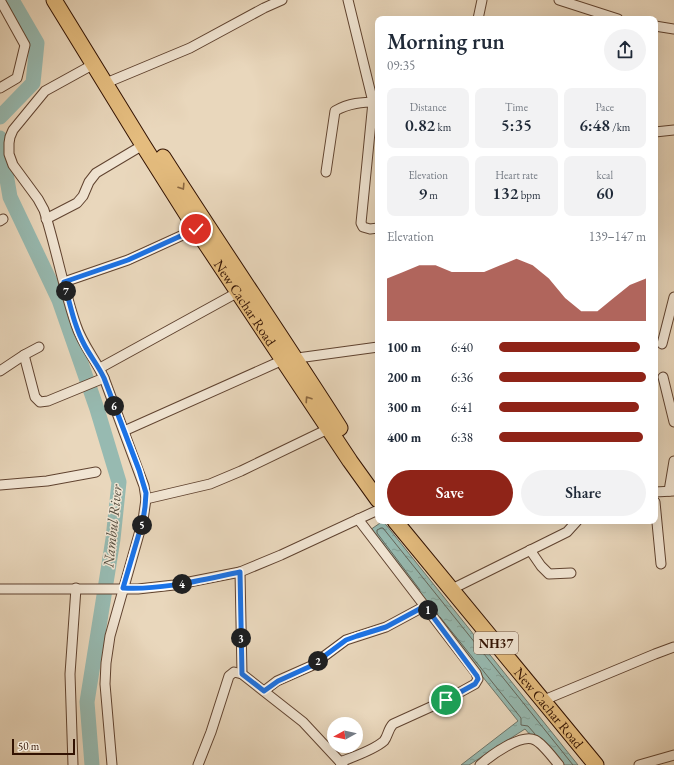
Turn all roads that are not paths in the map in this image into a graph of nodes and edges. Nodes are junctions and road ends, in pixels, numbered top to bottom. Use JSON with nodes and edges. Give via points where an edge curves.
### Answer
{"nodes":[{"id":1,"x":0,"y":0,"type":"edge"},
{"id":2,"x":54,"y":0,"type":"edge"},
{"id":3,"x":65,"y":0,"type":"edge"},
{"id":4,"x":282,"y":0,"type":"edge"},
{"id":5,"x":348,"y":0,"type":"edge"},
{"id":6,"x":482,"y":0,"type":"edge"},
{"id":7,"x":559,"y":0,"type":"edge"},
{"id":8,"x":263,"y":4,"type":"edge"},
{"id":9,"x":479,"y":16,"type":"edge"},
{"id":10,"x":609,"y":16,"type":"edge"},
{"id":11,"x":658,"y":26,"type":"edge"},
{"id":12,"x":674,"y":29,"type":"edge"},
{"id":13,"x":94,"y":64,"type":"junction"},
{"id":14,"x":111,"y":81,"type":"junction"},
{"id":15,"x":0,"y":88,"type":"edge"},
{"id":16,"x":375,"y":102,"type":"edge"},
{"id":17,"x":674,"y":130,"type":"edge"},
{"id":18,"x":658,"y":132,"type":"edge"},
{"id":19,"x":143,"y":145,"type":"junction"},
{"id":20,"x":326,"y":172,"type":"dead end"},
{"id":21,"x":189,"y":208,"type":"junction"},
{"id":22,"x":46,"y":219,"type":"junction"},
{"id":23,"x":375,"y":228,"type":"edge"},
{"id":24,"x":196,"y":229,"type":"junction"},
{"id":25,"x":64,"y":282,"type":"junction"},
{"id":26,"x":242,"y":289,"type":"junction"},
{"id":27,"x":674,"y":297,"type":"edge"},
{"id":28,"x":662,"y":344,"type":"dead end"},
{"id":29,"x":39,"y":347,"type":"dead end"},
{"id":30,"x":375,"y":347,"type":"edge"},
{"id":31,"x":24,"y":355,"type":"junction"},
{"id":32,"x":289,"y":359,"type":"junction"},
{"id":33,"x":100,"y":368,"type":"junction"},
{"id":34,"x":0,"y":371,"type":"edge"},
{"id":35,"x":663,"y":377,"type":"dead end"},
{"id":36,"x":102,"y":379,"type":"junction"},
{"id":37,"x":674,"y":422,"type":"edge"},
{"id":38,"x":328,"y":429,"type":"junction"},
{"id":39,"x":124,"y":432,"type":"junction"},
{"id":40,"x":674,"y":461,"type":"edge"},
{"id":41,"x":96,"y":472,"type":"dead end"},
{"id":42,"x":0,"y":485,"type":"edge"},
{"id":43,"x":375,"y":488,"type":"edge"},
{"id":44,"x":375,"y":489,"type":"edge"},
{"id":45,"x":672,"y":491,"type":"edge"},
{"id":46,"x":658,"y":492,"type":"edge"},
{"id":47,"x":146,"y":499,"type":"junction"},
{"id":48,"x":375,"y":511,"type":"edge"},
{"id":49,"x":358,"y":519,"type":"junction"},
{"id":50,"x":398,"y":524,"type":"edge"},
{"id":51,"x":409,"y":524,"type":"edge"},
{"id":52,"x":574,"y":524,"type":"edge"},
{"id":53,"x":657,"y":524,"type":"edge"},
{"id":54,"x":530,"y":550,"type":"junction"},
{"id":55,"x":661,"y":564,"type":"dead end"},
{"id":56,"x":240,"y":572,"type":"junction"},
{"id":57,"x":571,"y":573,"type":"dead end"},
{"id":58,"x":456,"y":587,"type":"junction"},
{"id":59,"x":76,"y":588,"type":"junction"},
{"id":60,"x":0,"y":589,"type":"edge"},
{"id":61,"x":118,"y":589,"type":"junction"},
{"id":62,"x":425,"y":606,"type":"junction"},
{"id":63,"x":674,"y":647,"type":"edge"},
{"id":64,"x":242,"y":674,"type":"junction"},
{"id":65,"x":264,"y":691,"type":"junction"},
{"id":66,"x":548,"y":698,"type":"junction"},
{"id":67,"x":674,"y":755,"type":"edge"},
{"id":68,"x":341,"y":764,"type":"edge"},
{"id":69,"x":73,"y":765,"type":"edge"},
{"id":70,"x":112,"y":765,"type":"edge"},
{"id":71,"x":198,"y":765,"type":"edge"},
{"id":72,"x":480,"y":765,"type":"edge"},
{"id":73,"x":559,"y":765,"type":"edge"},
{"id":74,"x":596,"y":765,"type":"edge"},
{"id":75,"x":607,"y":765,"type":"edge"},
{"id":76,"x":639,"y":765,"type":"edge"}],
"edges":[{"from":1,"to":15,"type":"street","via":[[25,45],[17,78]]},
{"from":2,"to":13,"type":"highway","name":"New Cachar Road"},
{"from":3,"to":14,"type":"highway","name":"New Cachar Road"},
{"from":4,"to":8,"type":"street"},
{"from":5,"to":16,"type":"street"},
{"from":6,"to":9,"type":"street"},
{"from":7,"to":10,"type":"street"},
{"from":8,"to":14,"type":"street","via":[[190,48]]},
{"from":11,"to":12,"type":"street"},
{"from":13,"to":14,"type":"highway","name":"New Cachar Road"},
{"from":13,"to":22,"type":"street","via":[[45,91],[10,136],[10,159],[38,199]]},
{"from":14,"to":19,"type":"highway","name":"New Cachar Road"},
{"from":14,"to":21,"type":"highway","name":"New Cachar Road","one_way":true,"via":[[152,141]]},
{"from":16,"to":20,"type":"street","via":[[348,105],[335,111]]},
{"from":16,"to":23,"type":"street","via":[[361,220],[366,228]]},
{"from":17,"to":18,"type":"street"},
{"from":19,"to":21,"type":"highway","name":"New Cachar Road"},
{"from":19,"to":22,"type":"street","via":[[96,173],[77,203]]},
{"from":21,"to":24,"type":"highway","name":"New Cachar Road"},
{"from":21,"to":26,"type":"highway","name":"New Cachar Road"},
{"from":22,"to":25,"type":"street"},
{"from":24,"to":25,"type":"street","via":[[128,260]]},
{"from":24,"to":26,"type":"highway","name":"New Cachar Road"},
{"from":25,"to":33,"type":"street","via":[[76,325],[85,346]]},
{"from":26,"to":32,"type":"highway","name":"New Cachar Road"},
{"from":26,"to":33,"type":"street"},
{"from":27,"to":28,"type":"street"},
{"from":29,"to":31,"type":"street"},
{"from":30,"to":32,"type":"street"},
{"from":31,"to":34,"type":"street"},
{"from":31,"to":36,"type":"street","via":[[35,397],[40,402]]},
{"from":38,"to":32,"type":"highway","name":"New Cachar Road","one_way":true},
{"from":32,"to":39,"type":"street"},
{"from":32,"to":43,"type":"highway","name":"New Cachar Road","via":[[349,443]]},
{"from":33,"to":36,"type":"street"},
{"from":35,"to":37,"type":"street"},
{"from":36,"to":39,"type":"street"},
{"from":38,"to":44,"type":"highway","name":"New Cachar Road"},
{"from":38,"to":47,"type":"street","via":[[210,484]]},
{"from":39,"to":47,"type":"street","via":[[139,470]]},
{"from":40,"to":45,"type":"street"},
{"from":41,"to":42,"type":"street","via":[[47,481]]},
{"from":45,"to":46,"type":"street"},
{"from":47,"to":61,"type":"street","via":[[143,520]]},
{"from":48,"to":49,"type":"street"},
{"from":49,"to":56,"type":"street"},
{"from":49,"to":62,"type":"street"},
{"from":50,"to":58,"type":"highway","name":"New Cachar Road","number":"NH37"},
{"from":51,"to":58,"type":"highway","name":"New Cachar Road","number":"NH37"},
{"from":52,"to":54,"type":"street","via":[[567,532]]},
{"from":53,"to":55,"type":"street"},
{"from":54,"to":57,"type":"street","via":[[549,574]]},
{"from":54,"to":58,"type":"street"},
{"from":56,"to":61,"type":"street","via":[[165,587]]},
{"from":56,"to":64,"type":"street"},
{"from":58,"to":66,"type":"highway","name":"New Cachar Road","number":"NH37"},
{"from":59,"to":60,"type":"street"},
{"from":59,"to":61,"type":"street"},
{"from":59,"to":69,"type":"street","via":[[70,674]]},
{"from":61,"to":70,"type":"street","via":[[106,663]]},
{"from":62,"to":65,"type":"street","via":[[386,627],[346,640],[311,666],[278,681]]},
{"from":62,"to":68,"type":"street","via":[[476,673],[477,682],[446,700],[393,724],[386,738],[379,744]]},
{"from":63,"to":66,"type":"street"},
{"from":64,"to":65,"type":"street"},
{"from":64,"to":71,"type":"street","via":[[234,672],[229,676],[212,732]]},
{"from":65,"to":68,"type":"street","via":[[303,722]]},
{"from":66,"to":74,"type":"highway","name":"New Cachar Road","number":"NH37"},
{"from":66,"to":75,"type":"highway","name":"New Cachar Road","number":"NH37"},
{"from":67,"to":76,"type":"street"},
{"from":72,"to":73,"type":"street","via":[[508,746],[532,739],[538,742]]}]}
